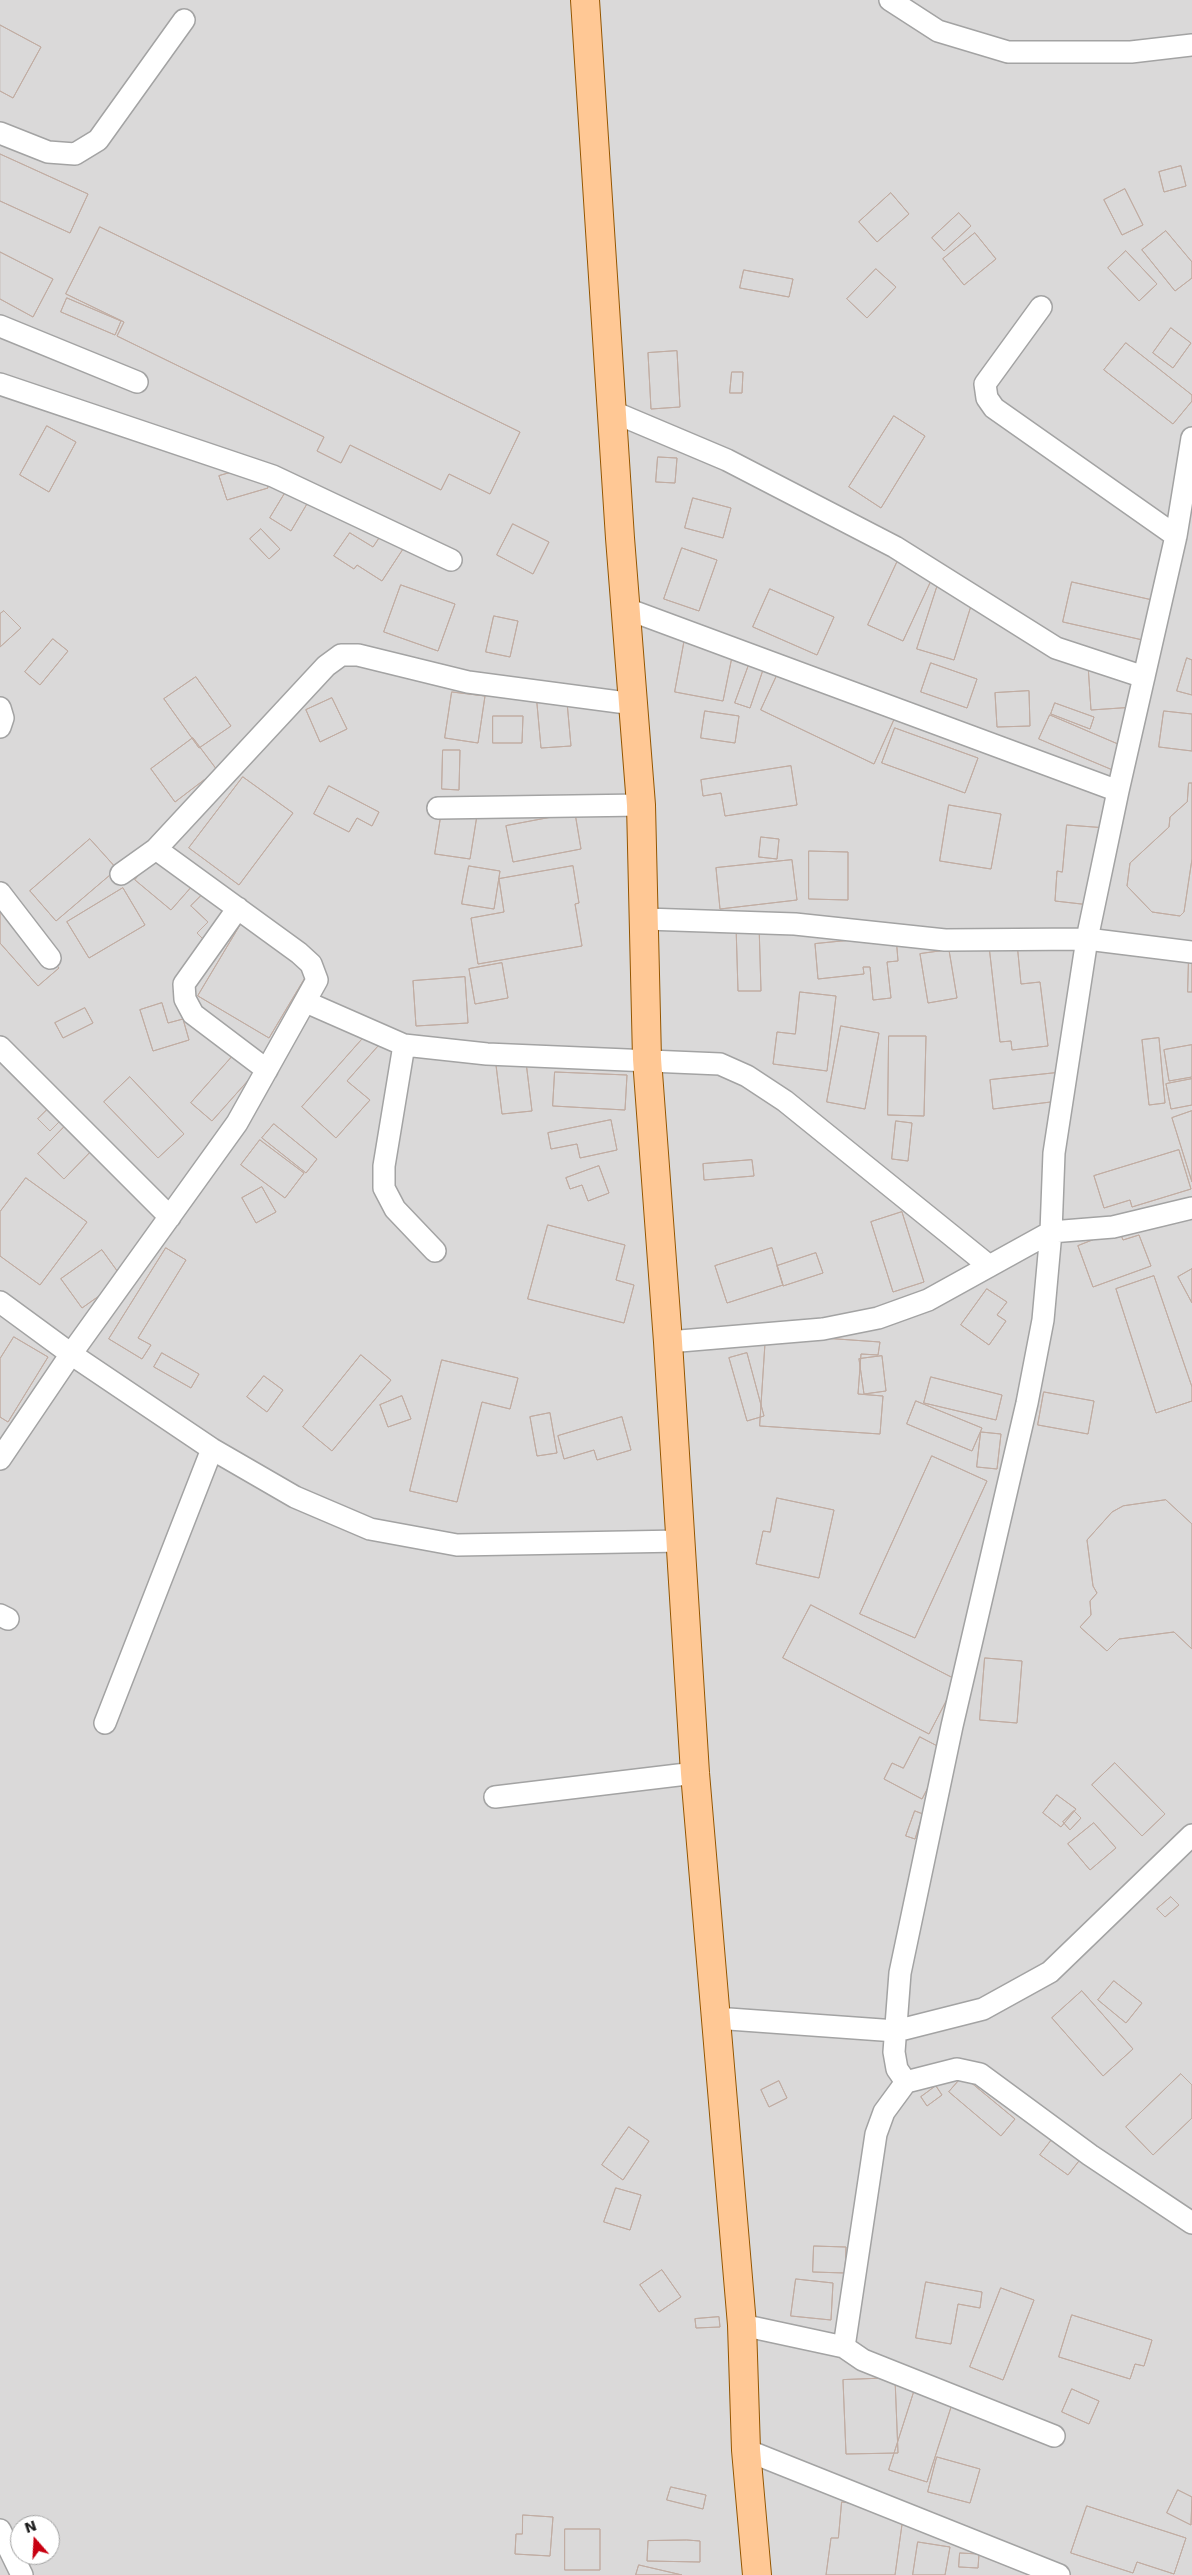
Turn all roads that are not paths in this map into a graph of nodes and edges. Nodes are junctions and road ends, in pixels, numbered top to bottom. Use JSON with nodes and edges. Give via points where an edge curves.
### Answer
{"nodes":[{"id":1,"x":585,"y":0,"type":"edge"},
{"id":2,"x":890,"y":0,"type":"edge"},
{"id":3,"x":184,"y":20,"type":"dead end"},
{"id":4,"x":1192,"y":45,"type":"edge"},
{"id":5,"x":0,"y":133,"type":"edge"},
{"id":6,"x":1042,"y":307,"type":"dead end"},
{"id":7,"x":0,"y":326,"type":"edge"},
{"id":8,"x":137,"y":382,"type":"dead end"},
{"id":9,"x":0,"y":384,"type":"edge"},
{"id":10,"x":611,"y":411,"type":"junction"},
{"id":11,"x":1192,"y":438,"type":"edge"},
{"id":12,"x":1190,"y":462,"type":"edge"},
{"id":13,"x":1176,"y":536,"type":"junction"},
{"id":14,"x":451,"y":560,"type":"dead end"},
{"id":15,"x":627,"y":609,"type":"junction"},
{"id":16,"x":1144,"y":677,"type":"junction"},
{"id":17,"x":634,"y":704,"type":"junction"},
{"id":18,"x":0,"y":708,"type":"edge"},
{"id":19,"x":0,"y":727,"type":"edge"},
{"id":20,"x":1118,"y":791,"type":"junction"},
{"id":21,"x":641,"y":806,"type":"junction"},
{"id":22,"x":438,"y":808,"type":"dead end"},
{"id":23,"x":156,"y":849,"type":"junction"},
{"id":24,"x":121,"y":874,"type":"dead end"},
{"id":25,"x":0,"y":892,"type":"edge"},
{"id":26,"x":238,"y":908,"type":"junction"},
{"id":27,"x":644,"y":919,"type":"junction"},
{"id":28,"x":1086,"y":940,"type":"junction"},
{"id":29,"x":1192,"y":952,"type":"edge"},
{"id":30,"x":50,"y":958,"type":"dead end"},
{"id":31,"x":306,"y":1002,"type":"junction"},
{"id":32,"x":404,"y":1045,"type":"junction"},
{"id":33,"x":0,"y":1047,"type":"edge"},
{"id":34,"x":648,"y":1060,"type":"junction"},
{"id":35,"x":267,"y":1070,"type":"junction"},
{"id":36,"x":1192,"y":1208,"type":"edge"},
{"id":37,"x":170,"y":1217,"type":"junction"},
{"id":38,"x":1051,"y":1232,"type":"junction"},
{"id":39,"x":435,"y":1251,"type":"dead end"},
{"id":40,"x":988,"y":1265,"type":"junction"},
{"id":41,"x":0,"y":1302,"type":"edge"},
{"id":42,"x":668,"y":1342,"type":"junction"},
{"id":43,"x":70,"y":1354,"type":"junction"},
{"id":44,"x":212,"y":1449,"type":"junction"},
{"id":45,"x":0,"y":1459,"type":"edge"},
{"id":46,"x":681,"y":1541,"type":"junction"},
{"id":47,"x":105,"y":1723,"type":"dead end"},
{"id":48,"x":695,"y":1773,"type":"junction"},
{"id":49,"x":495,"y":1797,"type":"dead end"},
{"id":50,"x":1192,"y":1836,"type":"edge"},
{"id":51,"x":716,"y":2018,"type":"junction"},
{"id":52,"x":896,"y":2031,"type":"junction"},
{"id":53,"x":906,"y":2082,"type":"junction"},
{"id":54,"x":1192,"y":2223,"type":"edge"},
{"id":55,"x":742,"y":2325,"type":"junction"},
{"id":56,"x":844,"y":2347,"type":"junction"},
{"id":57,"x":1054,"y":2436,"type":"dead end"},
{"id":58,"x":746,"y":2450,"type":"junction"},
{"id":59,"x":0,"y":2530,"type":"edge"},
{"id":60,"x":1052,"y":2574,"type":"edge"},
{"id":61,"x":22,"y":2575,"type":"edge"},
{"id":62,"x":757,"y":2575,"type":"edge"}],
"edges":[{"from":1,"to":10,"type":"main road"},
{"from":2,"to":4,"type":"street","via":[[938,30],[1008,52],[1131,52]]},
{"from":3,"to":5,"type":"street","via":[[98,140],[75,154],[48,152]]},
{"from":6,"to":13,"type":"street","via":[[985,384],[987,398],[994,408]]},
{"from":7,"to":8,"type":"street"},
{"from":9,"to":14,"type":"street","via":[[273,476]]},
{"from":10,"to":15,"type":"main road"},
{"from":10,"to":16,"type":"street","via":[[727,460],[895,547],[1056,648]]},
{"from":11,"to":12,"type":"street"},
{"from":12,"to":13,"type":"street"},
{"from":13,"to":16,"type":"street"},
{"from":15,"to":17,"type":"main road"},
{"from":15,"to":20,"type":"street"},
{"from":16,"to":20,"type":"street"},
{"from":17,"to":21,"type":"main road"},
{"from":17,"to":23,"type":"street","via":[[468,682],[358,655],[341,655],[326,666]]},
{"from":18,"to":19,"type":"street","via":[[4,718]]},
{"from":20,"to":28,"type":"street"},
{"from":21,"to":22,"type":"street"},
{"from":21,"to":27,"type":"main road"},
{"from":23,"to":24,"type":"street"},
{"from":23,"to":26,"type":"street"},
{"from":25,"to":30,"type":"street"},
{"from":26,"to":31,"type":"street","via":[[312,964],[317,980]]},
{"from":26,"to":35,"type":"street","via":[[184,984],[185,999],[193,1014]]},
{"from":27,"to":28,"type":"street","via":[[795,924],[945,940]]},
{"from":27,"to":34,"type":"main road"},
{"from":28,"to":29,"type":"street"},
{"from":28,"to":38,"type":"street","via":[[1054,1153]]},
{"from":31,"to":32,"type":"street"},
{"from":31,"to":35,"type":"street"},
{"from":32,"to":34,"type":"street","via":[[487,1054]]},
{"from":32,"to":39,"type":"street","via":[[384,1166],[384,1188],[395,1209]]},
{"from":33,"to":37,"type":"street"},
{"from":34,"to":40,"type":"street","via":[[720,1064],[747,1076],[785,1101]]},
{"from":34,"to":42,"type":"main road"},
{"from":35,"to":37,"type":"street","via":[[237,1123]]},
{"from":36,"to":38,"type":"street","via":[[1113,1227]]},
{"from":37,"to":43,"type":"street"},
{"from":38,"to":40,"type":"street"},
{"from":38,"to":52,"type":"street","via":[[1043,1320],[1027,1403],[952,1726],[900,1973]]},
{"from":40,"to":42,"type":"street","via":[[928,1300],[878,1318],[823,1329]]},
{"from":41,"to":43,"type":"street"},
{"from":42,"to":46,"type":"main road"},
{"from":43,"to":44,"type":"street"},
{"from":43,"to":45,"type":"street"},
{"from":44,"to":46,"type":"street","via":[[295,1497],[370,1529],[457,1545]]},
{"from":44,"to":47,"type":"street"},
{"from":46,"to":48,"type":"main road"},
{"from":48,"to":49,"type":"street"},
{"from":48,"to":51,"type":"main road"},
{"from":50,"to":52,"type":"street","via":[[1050,1972],[983,2009]]},
{"from":51,"to":52,"type":"street"},
{"from":51,"to":55,"type":"main road"},
{"from":52,"to":53,"type":"street","via":[[894,2052],[897,2069]]},
{"from":53,"to":54,"type":"street","via":[[957,2069],[980,2074],[1090,2155]]},
{"from":53,"to":56,"type":"street","via":[[884,2112],[876,2134]]},
{"from":55,"to":56,"type":"street"},
{"from":55,"to":58,"type":"main road"},
{"from":56,"to":57,"type":"street","via":[[863,2360]]},
{"from":58,"to":60,"type":"street"},
{"from":58,"to":62,"type":"main road"},
{"from":59,"to":61,"type":"street"}]}
